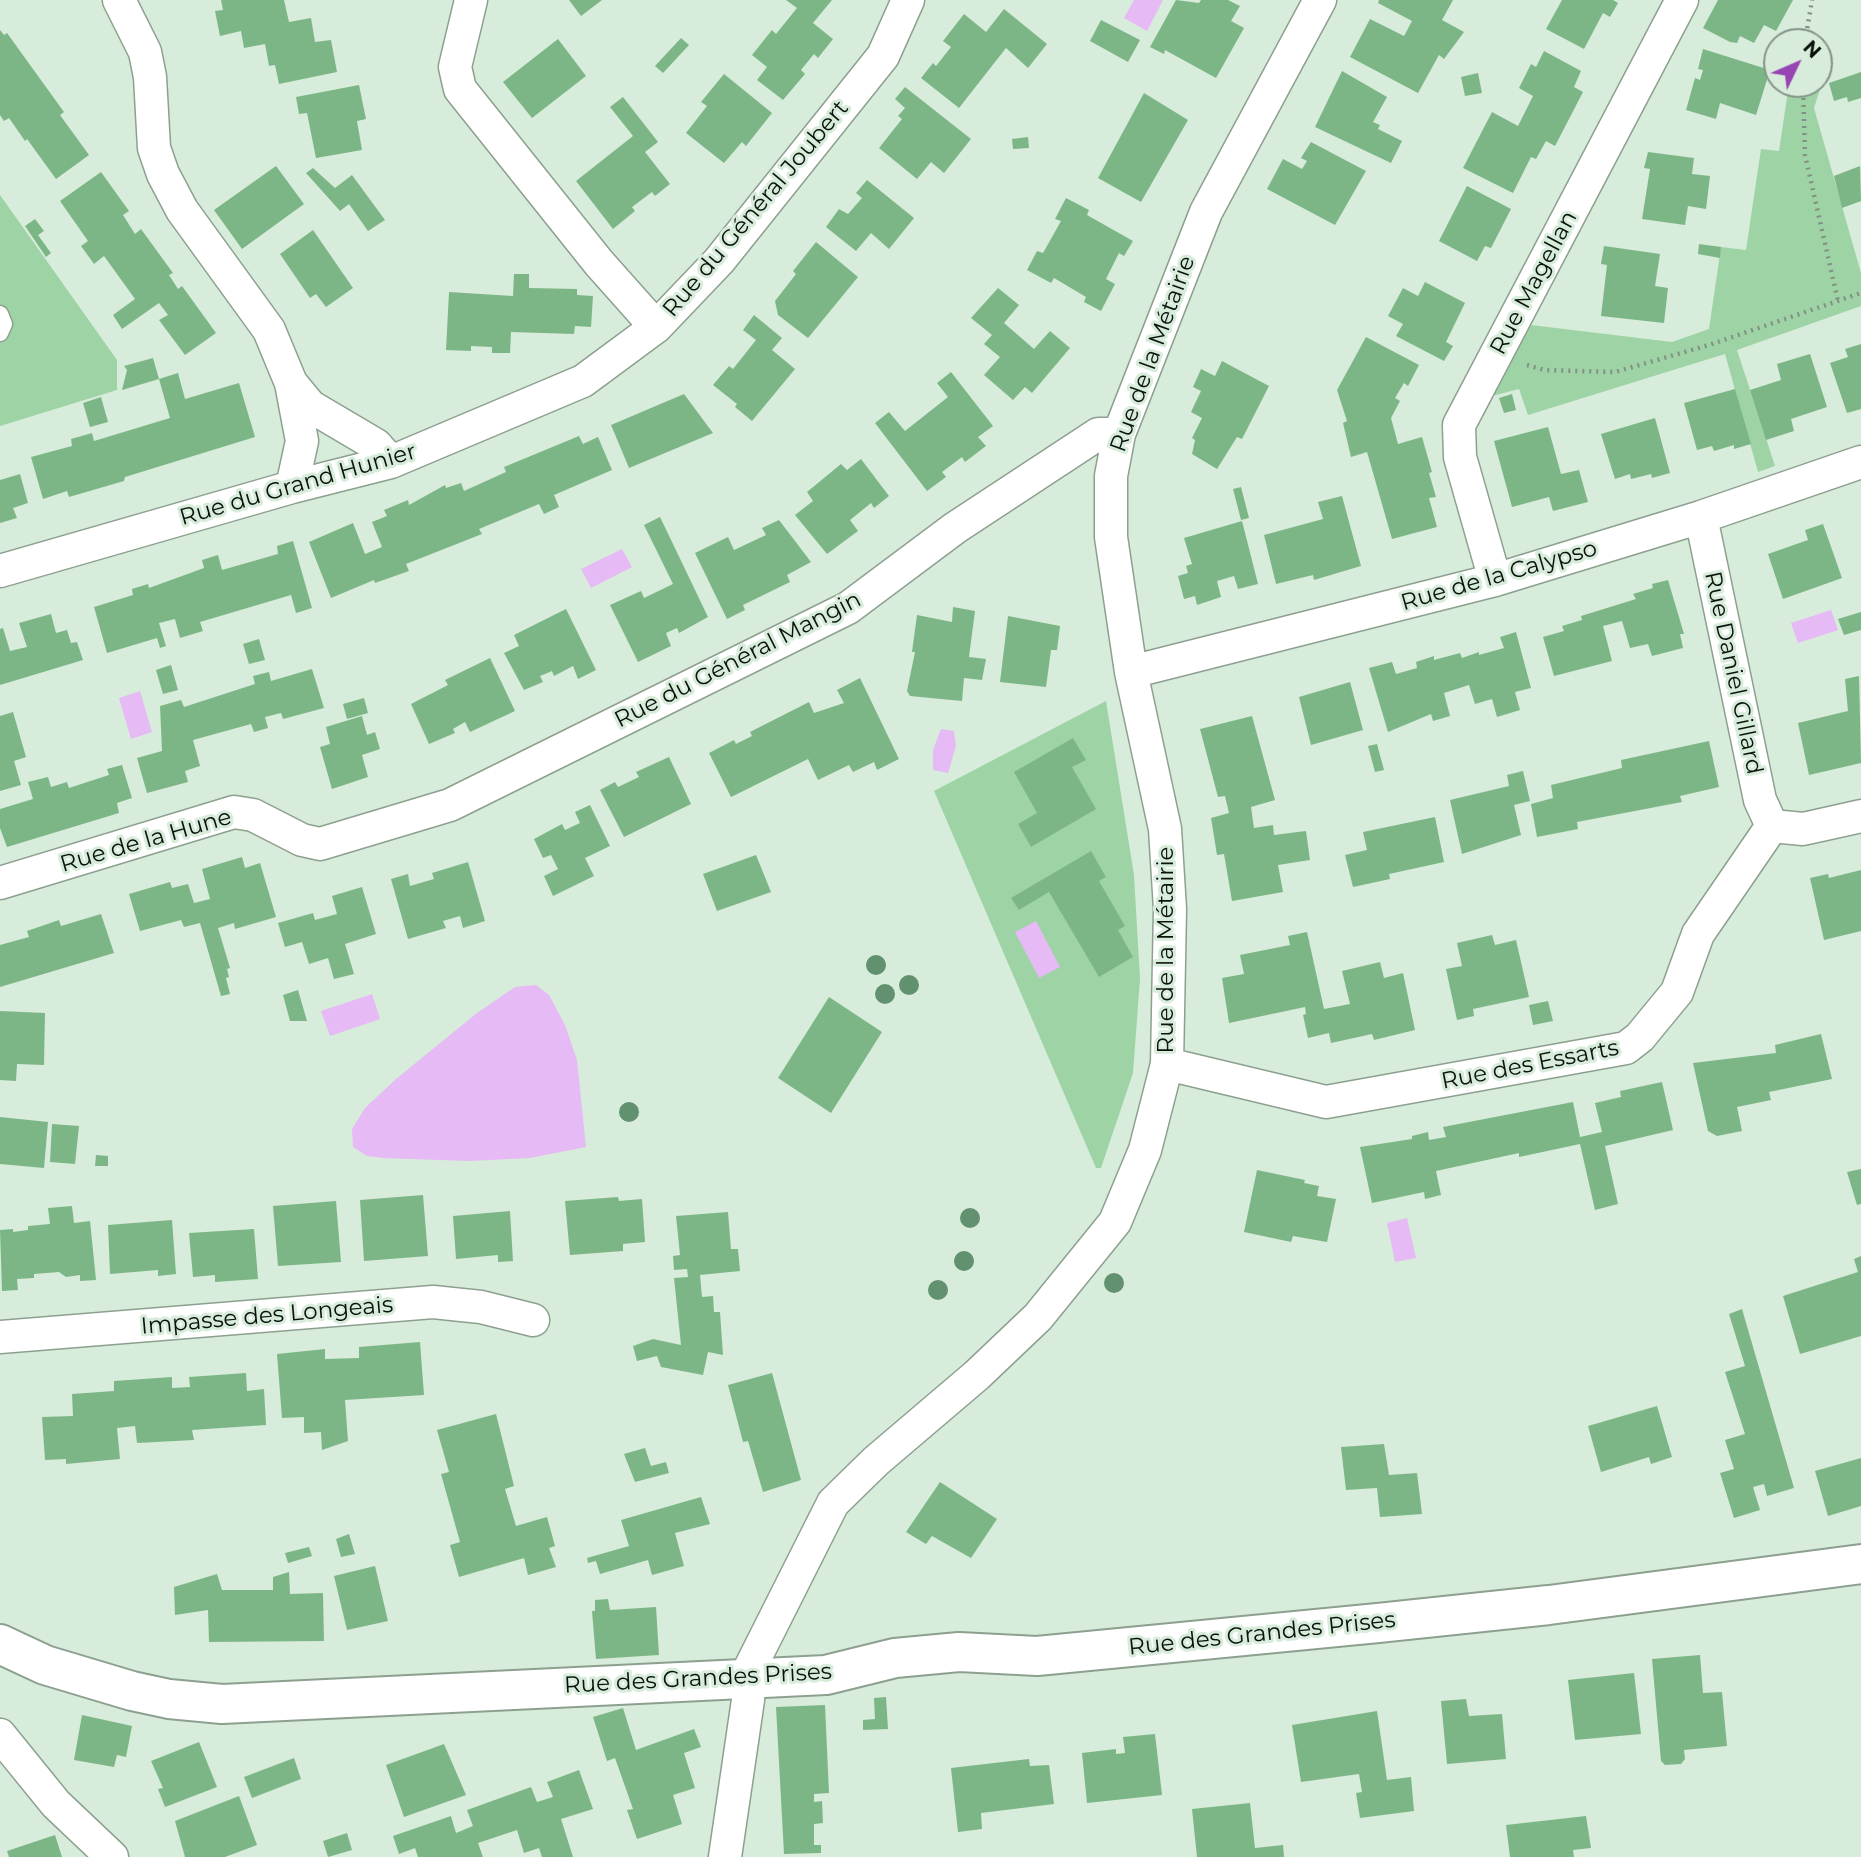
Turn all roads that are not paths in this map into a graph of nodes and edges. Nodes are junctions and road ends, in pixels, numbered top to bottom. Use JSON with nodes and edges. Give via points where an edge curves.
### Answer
{"nodes":[{"id":1,"x":119,"y":0,"type":"edge"},
{"id":2,"x":471,"y":0,"type":"edge"},
{"id":3,"x":908,"y":0,"type":"edge"},
{"id":4,"x":1320,"y":0,"type":"edge"},
{"id":5,"x":1682,"y":0,"type":"edge"},
{"id":6,"x":0,"y":314,"type":"edge"},
{"id":7,"x":656,"y":327,"type":"junction"},
{"id":8,"x":0,"y":333,"type":"edge"},
{"id":9,"x":290,"y":383,"type":"junction"},
{"id":10,"x":1119,"y":434,"type":"junction"},
{"id":11,"x":391,"y":462,"type":"junction"},
{"id":12,"x":1861,"y":462,"type":"edge"},
{"id":13,"x":292,"y":487,"type":"junction"},
{"id":14,"x":1700,"y":517,"type":"junction"},
{"id":15,"x":0,"y":571,"type":"edge"},
{"id":16,"x":1494,"y":580,"type":"junction"},
{"id":17,"x":1131,"y":672,"type":"junction"},
{"id":18,"x":450,"y":805,"type":"joint"},
{"id":19,"x":1861,"y":816,"type":"edge"},
{"id":20,"x":1772,"y":826,"type":"junction"},
{"id":21,"x":0,"y":883,"type":"edge"},
{"id":22,"x":1167,"y":1064,"type":"junction"},
{"id":23,"x":533,"y":1320,"type":"dead end"},
{"id":24,"x":0,"y":1337,"type":"edge"},
{"id":25,"x":1861,"y":1563,"type":"edge"},
{"id":26,"x":0,"y":1645,"type":"edge"},
{"id":27,"x":749,"y":1679,"type":"junction"},
{"id":28,"x":0,"y":1735,"type":"edge"},
{"id":29,"x":112,"y":1857,"type":"edge"},
{"id":30,"x":725,"y":1857,"type":"edge"}],
"edges":[{"from":1,"to":9,"type":"street","via":[[145,52],[154,148],[163,174],[182,210],[269,330]]},
{"from":2,"to":7,"type":"street","name":"Rue du Général Joubert","via":[[455,67],[460,89]]},
{"from":3,"to":7,"type":"street","name":"Rue du Général Joubert","via":[[883,56],[719,261]]},
{"from":4,"to":10,"type":"street","name":"Rue de la Métairie","via":[[1206,212]]},
{"from":5,"to":16,"type":"street","name":"Rue Magellan","via":[[1459,425],[1458,445]]},
{"from":6,"to":8,"type":"lane","via":[[4,324]]},
{"from":7,"to":11,"type":"street","name":"Rue du Grand Hunier","via":[[583,381]]},
{"from":9,"to":11,"type":"street","via":[[310,406],[376,445]]},
{"from":9,"to":13,"type":"street","via":[[302,442]]},
{"from":10,"to":17,"type":"street","name":"Rue de la Métairie","via":[[1111,477],[1111,537]]},
{"from":10,"to":18,"type":"street","name":"Rue du Général Mangin","via":[[1098,434],[955,528],[848,608]]},
{"from":11,"to":13,"type":"street","name":"Rue du Grand Hunier"},
{"from":12,"to":14,"type":"street","name":"Rue de la Calypso"},
{"from":13,"to":15,"type":"street","name":"Rue du Grand Hunier"},
{"from":14,"to":16,"type":"street","name":"Rue de la Calypso"},
{"from":14,"to":20,"type":"street","name":"Rue Daniel Gillard","via":[[1760,800]]},
{"from":16,"to":17,"type":"street","name":"Rue de la Calypso"},
{"from":17,"to":22,"type":"street","name":"Rue de la Métairie","via":[[1165,829],[1170,909]]},
{"from":18,"to":21,"type":"street","name":"Rue de la Hune","via":[[320,844],[253,815],[234,812]]},
{"from":19,"to":20,"type":"street","via":[[1803,829]]},
{"from":20,"to":22,"type":"street","name":"Rue des Essarts","via":[[1698,934],[1677,992],[1626,1048],[1326,1102]]},
{"from":22,"to":27,"type":"street","name":"Rue de la Métairie","via":[[1145,1150],[1115,1222],[1038,1317],[833,1503],[770,1624]]},
{"from":23,"to":24,"type":"street","name":"Impasse des Longeais","via":[[481,1307],[433,1302]]},
{"from":25,"to":27,"type":"street","name":"Rue des Grandes Prises","via":[[1378,1623],[1037,1657],[959,1652],[895,1658],[826,1675]]},
{"from":26,"to":27,"type":"street","name":"Rue des Grandes Prises","via":[[45,1665],[132,1691],[222,1704]]},
{"from":27,"to":30,"type":"street","name":"Rue de la Métairie"},
{"from":28,"to":29,"type":"street","via":[[56,1804]]}]}
